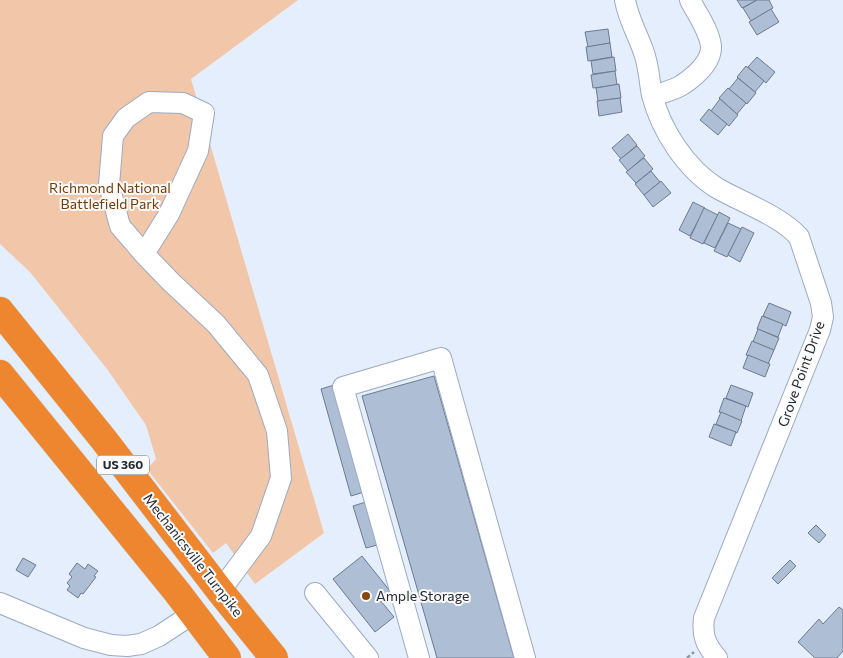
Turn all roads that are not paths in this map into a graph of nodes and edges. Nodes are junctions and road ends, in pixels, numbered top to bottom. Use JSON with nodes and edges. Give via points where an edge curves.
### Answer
{"nodes":[{"id":1,"x":625,"y":0,"type":"edge"},
{"id":2,"x":690,"y":0,"type":"edge"},
{"id":3,"x":652,"y":96,"type":"junction"},
{"id":4,"x":144,"y":254,"type":"junction"},
{"id":5,"x":0,"y":311,"type":"edge"},
{"id":6,"x":0,"y":374,"type":"edge"},
{"id":7,"x":220,"y":591,"type":"junction"},
{"id":8,"x":177,"y":592,"type":"junction"},
{"id":9,"x":315,"y":593,"type":"dead end"},
{"id":10,"x":0,"y":603,"type":"edge"},
{"id":11,"x":194,"y":613,"type":"junction"},
{"id":12,"x":245,"y":622,"type":"junction"},
{"id":13,"x":227,"y":658,"type":"edge"},
{"id":14,"x":274,"y":658,"type":"edge"},
{"id":15,"x":368,"y":658,"type":"edge"},
{"id":16,"x":419,"y":658,"type":"edge"},
{"id":17,"x":526,"y":658,"type":"edge"},
{"id":18,"x":717,"y":658,"type":"edge"}],
"edges":[{"from":1,"to":3,"type":"street","name":"Grove Point Drive","via":[[648,65]]},
{"from":2,"to":3,"type":"street","via":[[707,33],[711,47],[709,59],[681,86]]},
{"from":3,"to":18,"type":"street","name":"Grove Point Drive","via":[[664,128],[682,156],[700,175],[792,229],[798,237],[823,317],[704,618],[706,642]]},
{"from":4,"to":4,"type":"street","via":[[120,226],[108,185],[112,136],[126,118],[150,102],[183,103],[204,113],[198,151],[169,214]]},
{"from":4,"to":7,"type":"street","via":[[216,324],[258,376],[278,431],[281,478],[260,536]]},
{"from":5,"to":7,"type":"highway","name":"Mechanicsville Turnpike","number":"US 360"},
{"from":6,"to":8,"type":"highway","number":"US 360"},
{"from":7,"to":8,"type":"highway","via":[[210,601],[204,602]]},
{"from":7,"to":12,"type":"highway","name":"Mechanicsville Turnpike","number":"US 360"},
{"from":8,"to":11,"type":"highway","number":"US 360"},
{"from":9,"to":15,"type":"street"},
{"from":10,"to":11,"type":"street","via":[[84,638],[127,646],[159,636]]},
{"from":11,"to":12,"type":"highway","via":[[221,612]]},
{"from":11,"to":13,"type":"highway","number":"US 360"},
{"from":12,"to":14,"type":"highway","name":"Mechanicsville Turnpike","number":"US 360"},
{"from":16,"to":17,"type":"street","via":[[343,387],[441,358]]}]}
